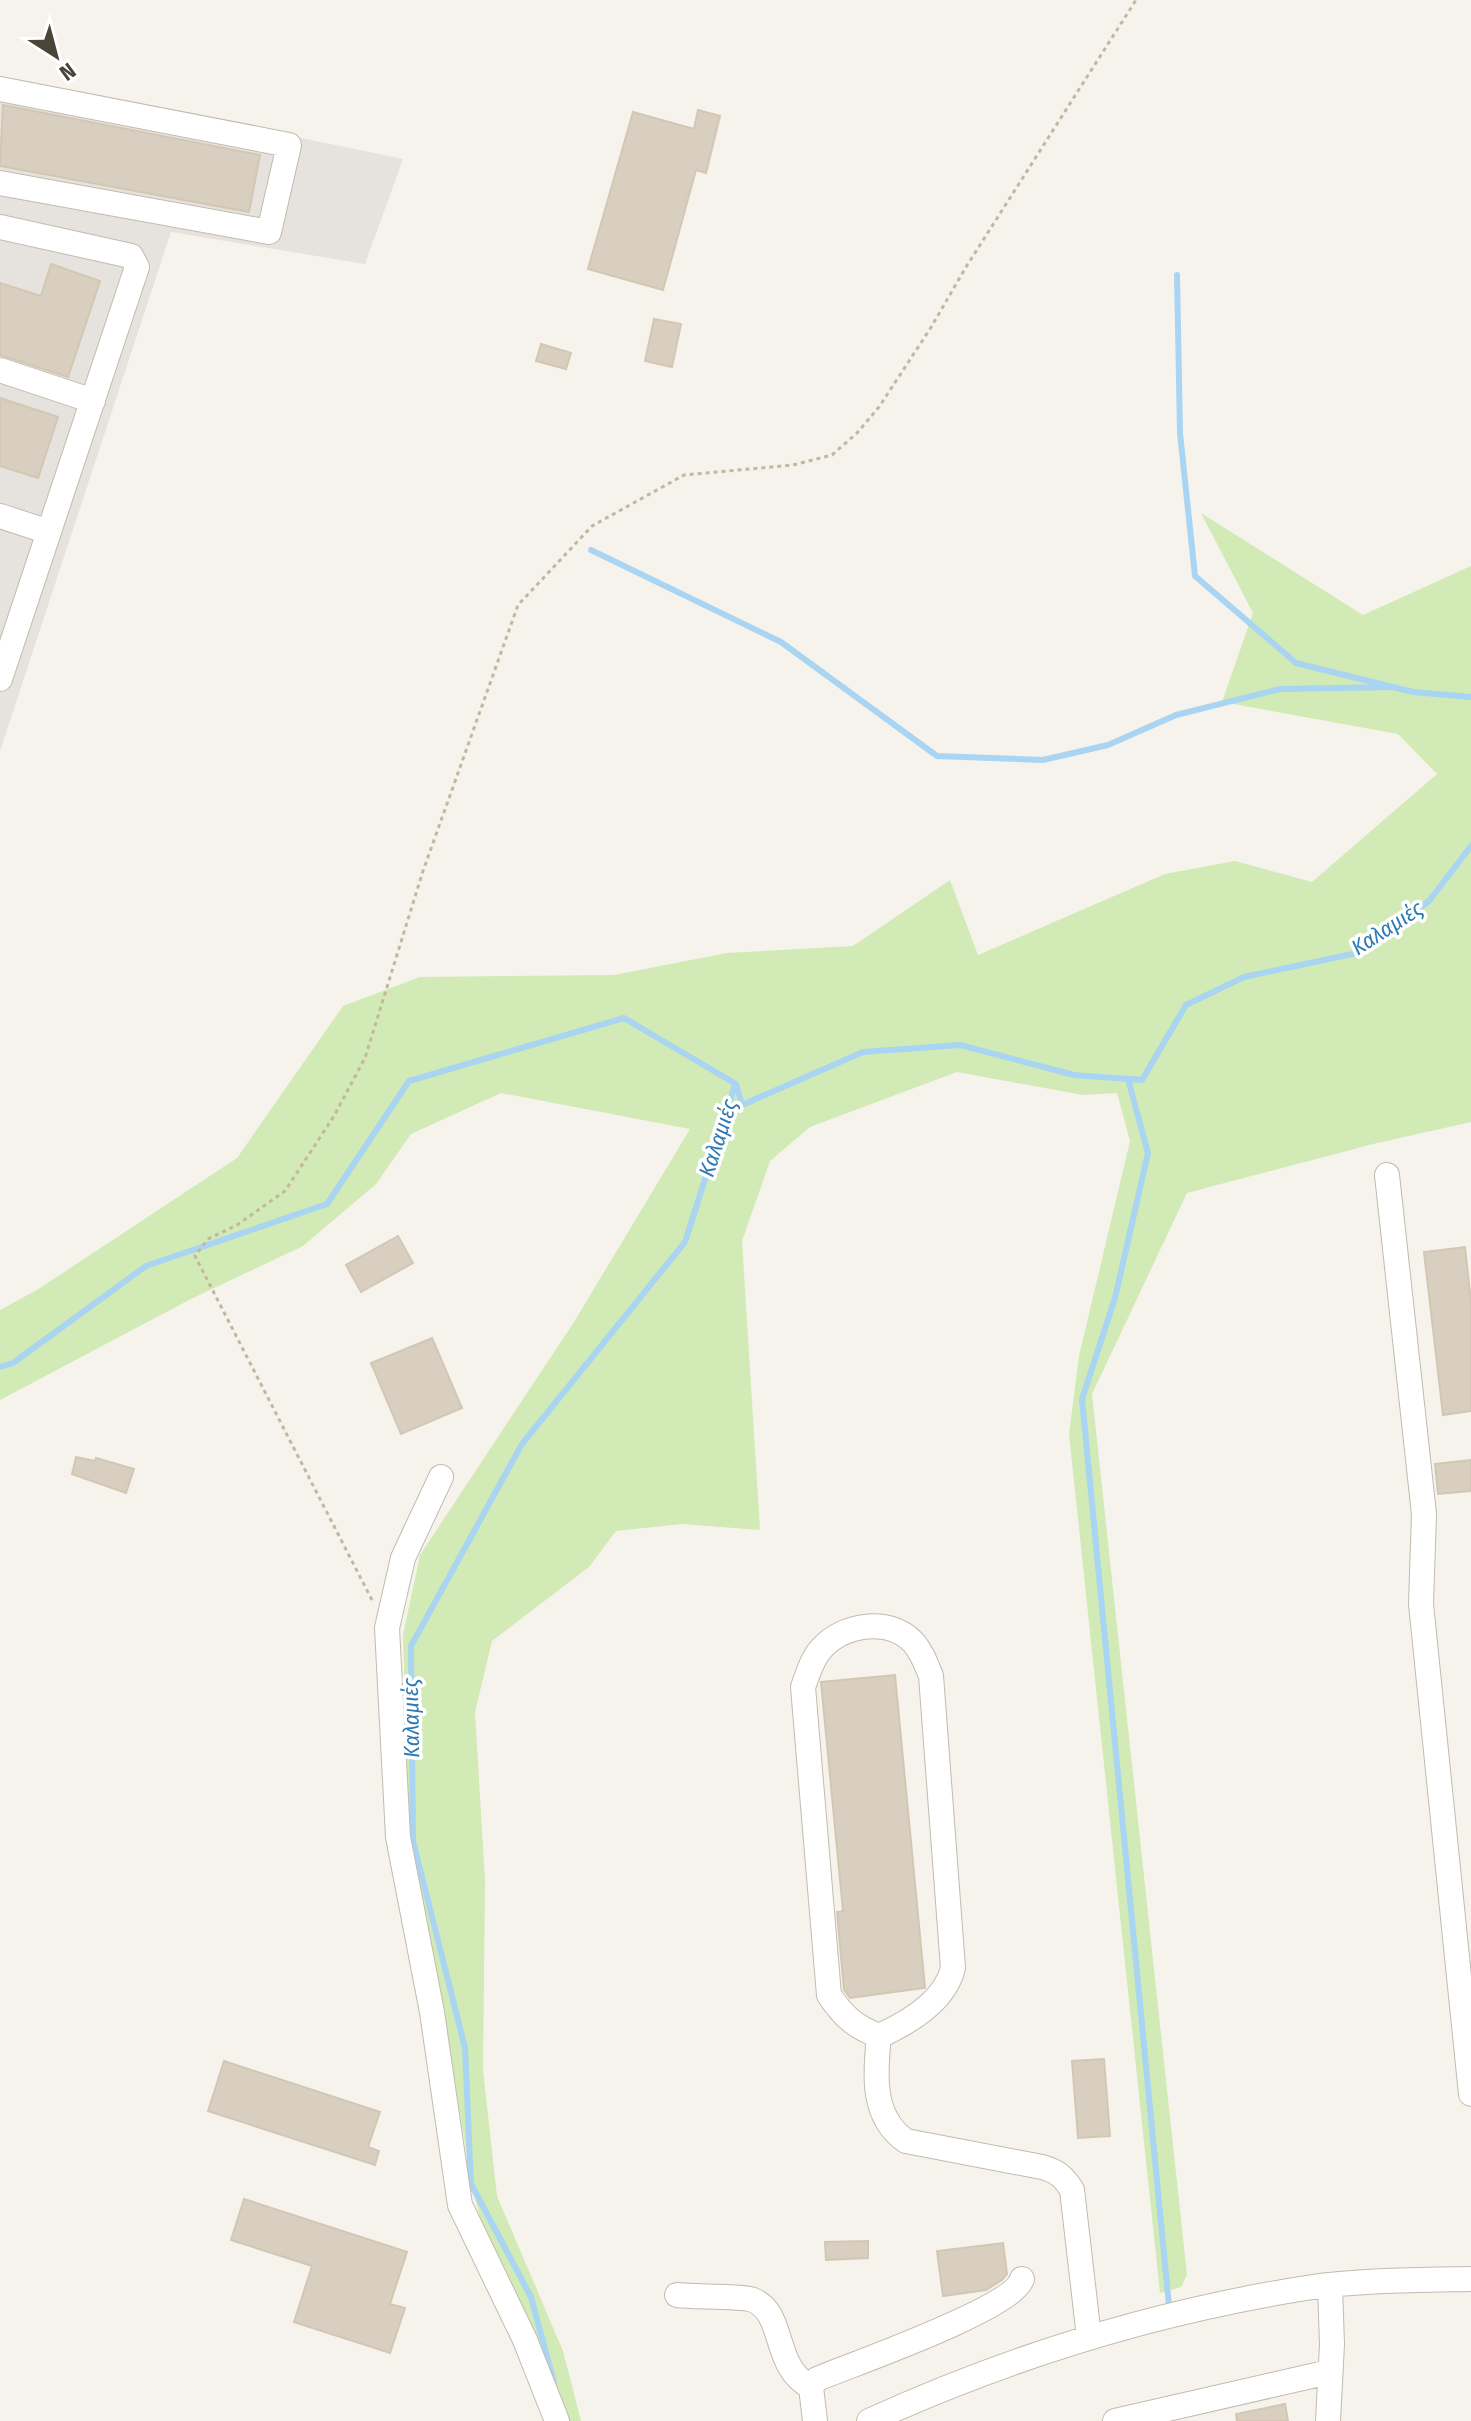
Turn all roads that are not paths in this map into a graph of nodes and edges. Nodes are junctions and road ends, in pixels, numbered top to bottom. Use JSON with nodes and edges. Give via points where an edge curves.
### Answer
{"nodes":[{"id":1,"x":0,"y":89,"type":"edge"},
{"id":2,"x":0,"y":183,"type":"edge"},
{"id":3,"x":0,"y":227,"type":"edge"},
{"id":4,"x":0,"y":370,"type":"edge"},
{"id":5,"x":93,"y":401,"type":"junction"},
{"id":6,"x":0,"y":516,"type":"edge"},
{"id":7,"x":49,"y":532,"type":"junction"},
{"id":8,"x":0,"y":679,"type":"edge"},
{"id":9,"x":1387,"y":1175,"type":"dead end"},
{"id":10,"x":441,"y":1477,"type":"dead end"},
{"id":11,"x":879,"y":2036,"type":"junction"},
{"id":12,"x":1471,"y":2094,"type":"edge"},
{"id":13,"x":1022,"y":2279,"type":"dead end"},
{"id":14,"x":1471,"y":2279,"type":"edge"},
{"id":15,"x":1330,"y":2286,"type":"junction"},
{"id":16,"x":677,"y":2295,"type":"dead end"},
{"id":17,"x":1089,"y":2337,"type":"junction"},
{"id":18,"x":1329,"y":2372,"type":"junction"},
{"id":19,"x":811,"y":2387,"type":"junction"},
{"id":20,"x":557,"y":2421,"type":"edge"},
{"id":21,"x":815,"y":2421,"type":"edge"},
{"id":22,"x":869,"y":2421,"type":"edge"},
{"id":23,"x":1115,"y":2421,"type":"edge"},
{"id":24,"x":1328,"y":2421,"type":"edge"}],
"edges":[{"from":1,"to":2,"type":"street","via":[[289,145],[269,232]]},
{"from":3,"to":5,"type":"street","via":[[113,250],[131,256],[137,267]]},
{"from":4,"to":5,"type":"street"},
{"from":5,"to":7,"type":"street"},
{"from":6,"to":7,"type":"street"},
{"from":7,"to":8,"type":"street"},
{"from":9,"to":12,"type":"street","via":[[1424,1514],[1421,1604]]},
{"from":10,"to":20,"type":"street","via":[[403,1558],[387,1628],[398,1837],[432,2012],[460,2205]]},
{"from":11,"to":11,"type":"street","via":[[857,2028],[829,1995],[803,1687],[821,1648],[841,1633],[877,1625],[912,1641],[931,1676],[953,1968],[946,1986],[927,2006]]},
{"from":11,"to":17,"type":"street","via":[[874,2078],[881,2107],[898,2135],[906,2141],[1056,2171],[1066,2180],[1072,2190]]},
{"from":13,"to":19,"type":"street","via":[[1012,2294],[983,2310],[817,2379]]},
{"from":14,"to":15,"type":"street"},
{"from":15,"to":17,"type":"street"},
{"from":15,"to":18,"type":"street"},
{"from":16,"to":19,"type":"street","via":[[751,2299],[765,2308],[789,2370]]},
{"from":17,"to":22,"type":"street","via":[[950,2384]]},
{"from":18,"to":23,"type":"street"},
{"from":18,"to":24,"type":"street"},
{"from":19,"to":21,"type":"street"}]}
